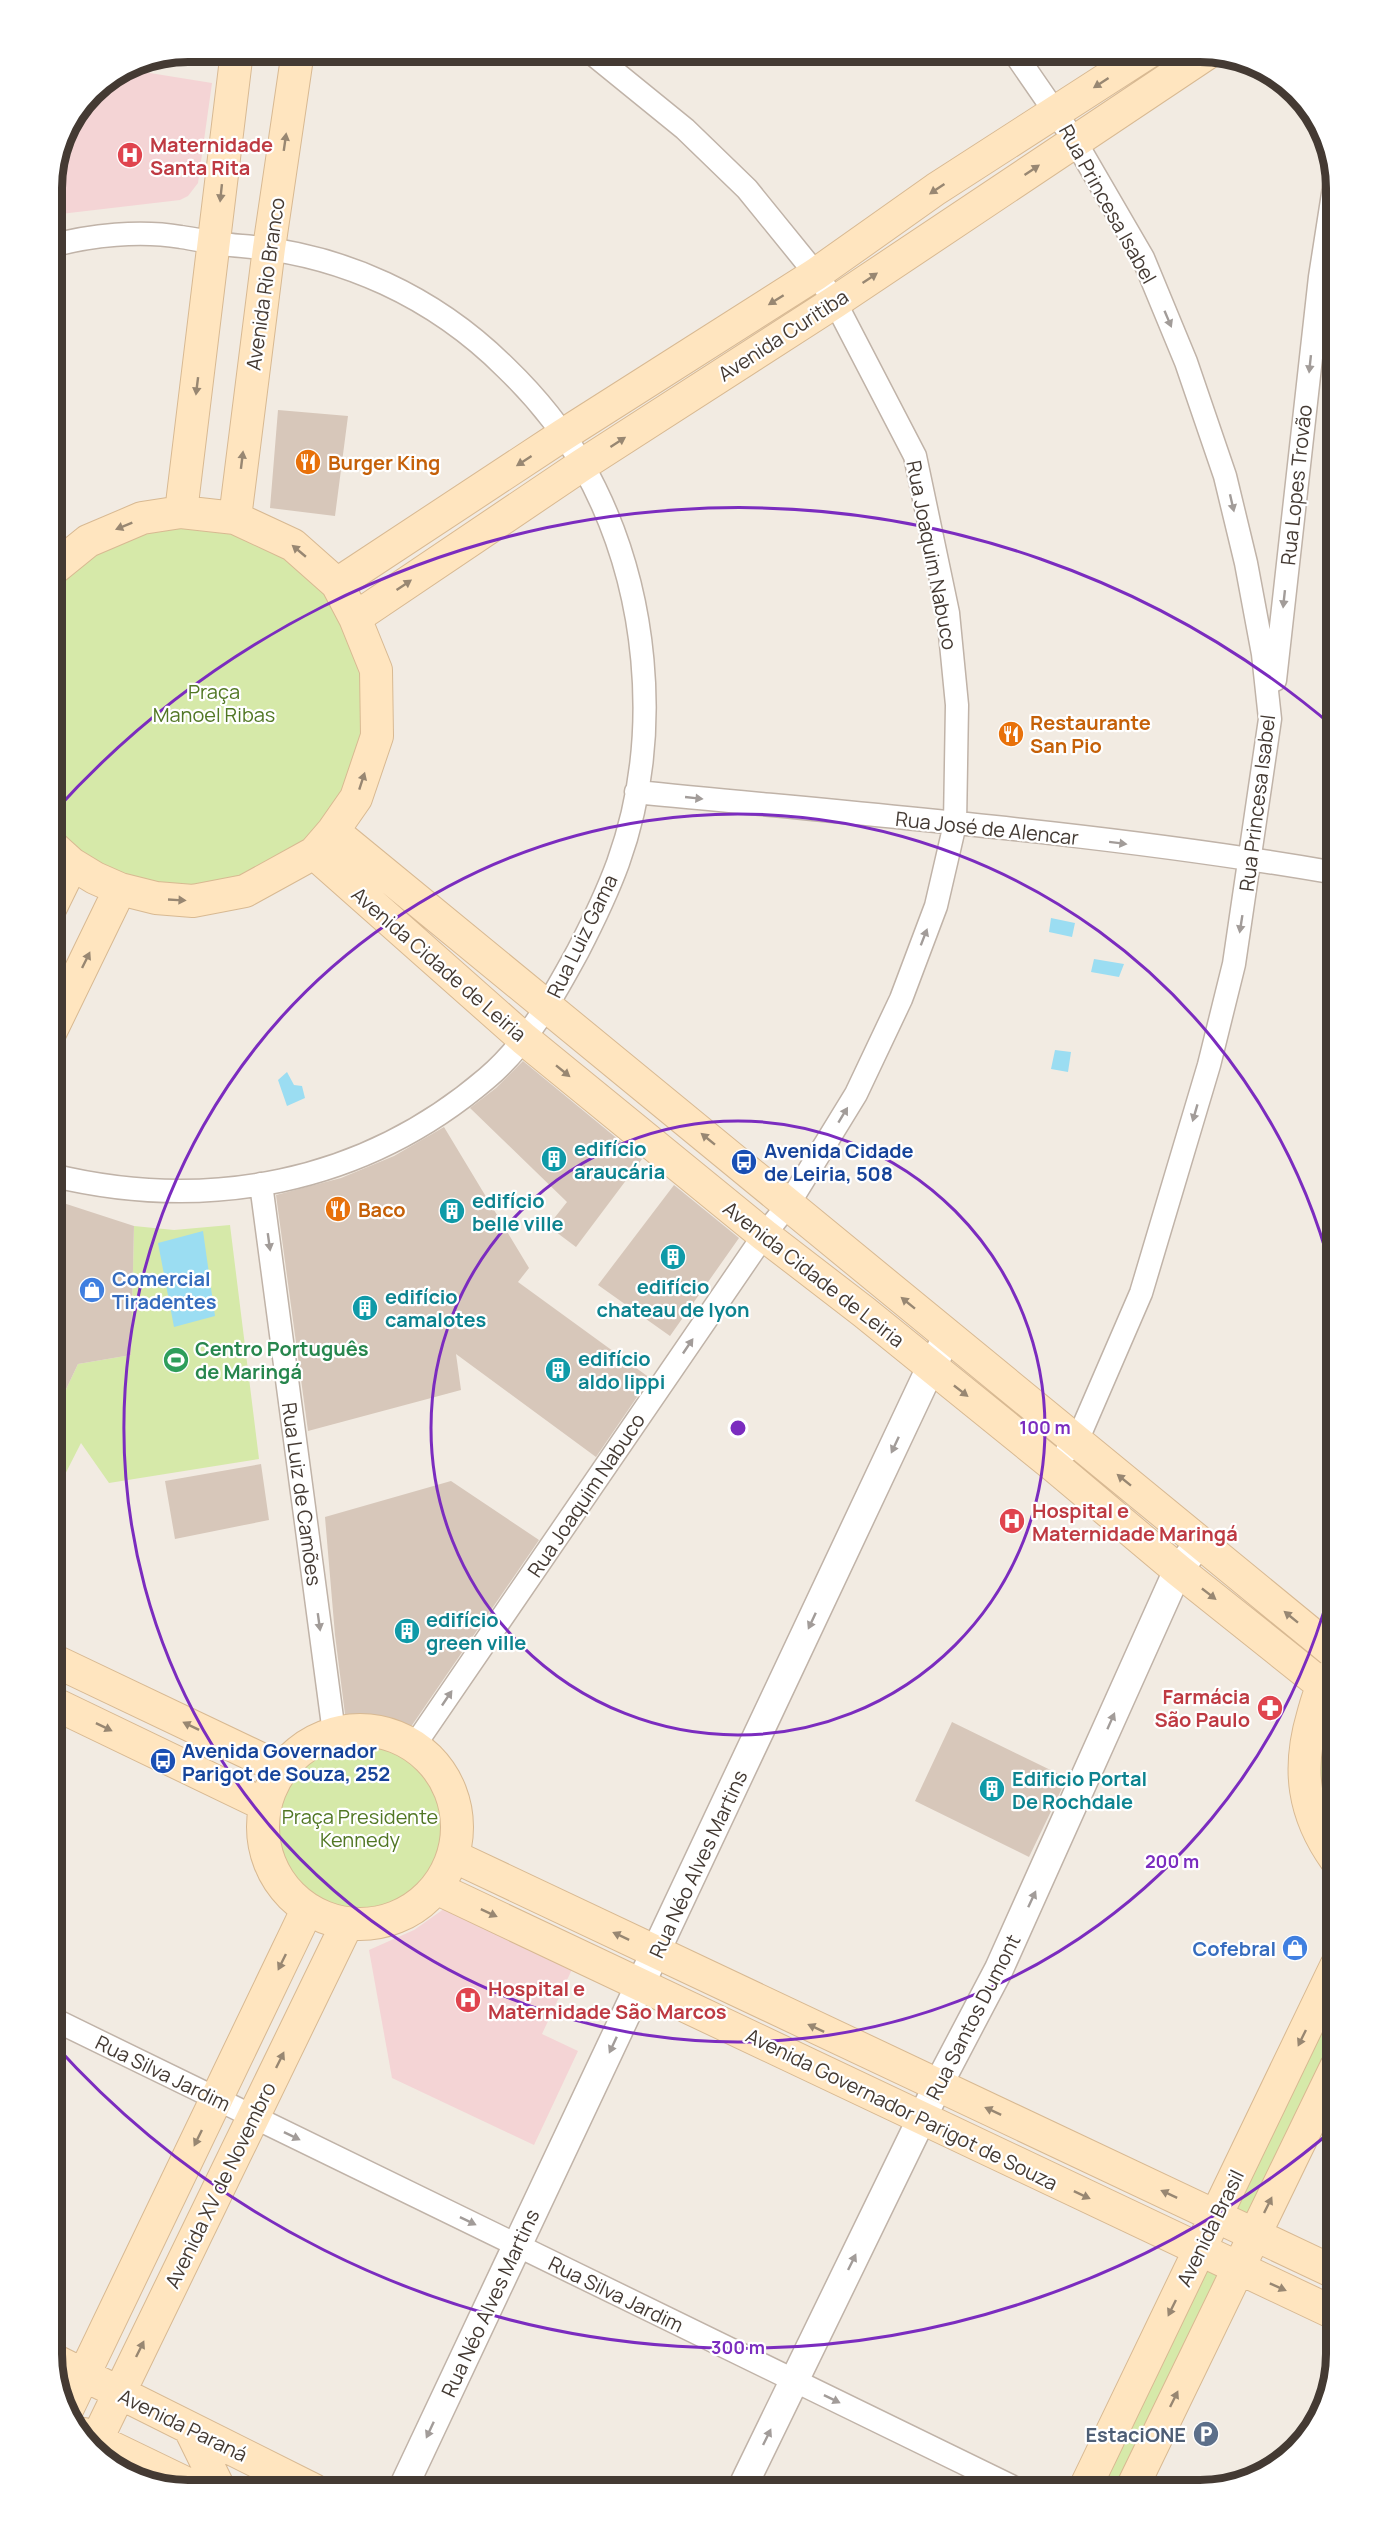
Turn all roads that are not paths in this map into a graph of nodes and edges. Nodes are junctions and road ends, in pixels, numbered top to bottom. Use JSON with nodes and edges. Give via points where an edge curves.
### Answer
{"nodes":[{"id":1,"x":236,"y":62,"type":"edge"},
{"id":2,"x":296,"y":62,"type":"edge"},
{"id":3,"x":603,"y":62,"type":"edge"},
{"id":4,"x":1021,"y":62,"type":"edge"},
{"id":5,"x":1133,"y":62,"type":"edge"},
{"id":6,"x":1194,"y":62,"type":"edge"},
{"id":7,"x":1056,"y":112,"type":"junction"},
{"id":8,"x":1075,"y":141,"type":"junction"},
{"id":9,"x":62,"y":244,"type":"edge"},
{"id":10,"x":215,"y":244,"type":"junction"},
{"id":11,"x":269,"y":248,"type":"junction"},
{"id":12,"x":816,"y":274,"type":"junction"},
{"id":13,"x":1326,"y":293,"type":"edge"},
{"id":14,"x":835,"y":302,"type":"junction"},
{"id":15,"x":563,"y":435,"type":"junction"},
{"id":16,"x":582,"y":465,"type":"junction"},
{"id":17,"x":181,"y":512,"type":"junction"},
{"id":18,"x":235,"y":518,"type":"junction"},
{"id":19,"x":62,"y":562,"type":"edge"},
{"id":20,"x":337,"y":584,"type":"junction"},
{"id":21,"x":355,"y":618,"type":"junction"},
{"id":22,"x":1270,"y":719,"type":"junction"},
{"id":23,"x":636,"y":792,"type":"junction"},
{"id":24,"x":955,"y":824,"type":"junction"},
{"id":25,"x":323,"y":842,"type":"junction"},
{"id":26,"x":62,"y":854,"type":"edge"},
{"id":27,"x":1251,"y":858,"type":"junction"},
{"id":28,"x":1326,"y":871,"type":"edge"},
{"id":29,"x":120,"y":889,"type":"junction"},
{"id":30,"x":547,"y":1007,"type":"junction"},
{"id":31,"x":62,"y":1008,"type":"edge"},
{"id":32,"x":524,"y":1039,"type":"junction"},
{"id":33,"x":62,"y":1176,"type":"edge"},
{"id":34,"x":261,"y":1184,"type":"junction"},
{"id":35,"x":788,"y":1205,"type":"junction"},
{"id":36,"x":764,"y":1235,"type":"junction"},
{"id":37,"x":948,"y":1336,"type":"junction"},
{"id":38,"x":931,"y":1367,"type":"junction"},
{"id":39,"x":1077,"y":1441,"type":"junction"},
{"id":40,"x":1053,"y":1465,"type":"junction"},
{"id":41,"x":1200,"y":1542,"type":"junction"},
{"id":42,"x":1178,"y":1570,"type":"junction"},
{"id":43,"x":1326,"y":1646,"type":"edge"},
{"id":44,"x":62,"y":1664,"type":"edge"},
{"id":45,"x":1326,"y":1676,"type":"edge"},
{"id":46,"x":1326,"y":1686,"type":"edge"},
{"id":47,"x":62,"y":1707,"type":"edge"},
{"id":48,"x":334,"y":1733,"type":"junction"},
{"id":49,"x":414,"y":1746,"type":"junction"},
{"id":50,"x":282,"y":1769,"type":"junction"},
{"id":51,"x":265,"y":1805,"type":"junction"},
{"id":52,"x":1326,"y":1845,"type":"edge"},
{"id":53,"x":453,"y":1856,"type":"junction"},
{"id":54,"x":436,"y":1888,"type":"junction"},
{"id":55,"x":307,"y":1910,"type":"junction"},
{"id":56,"x":346,"y":1924,"type":"junction"},
{"id":57,"x":656,"y":1952,"type":"junction"},
{"id":58,"x":641,"y":1986,"type":"junction"},
{"id":59,"x":1326,"y":1987,"type":"edge"},
{"id":60,"x":62,"y":2023,"type":"edge"},
{"id":61,"x":938,"y":2085,"type":"junction"},
{"id":62,"x":1326,"y":2087,"type":"edge"},
{"id":63,"x":217,"y":2099,"type":"junction"},
{"id":64,"x":253,"y":2117,"type":"junction"},
{"id":65,"x":921,"y":2119,"type":"junction"},
{"id":66,"x":1216,"y":2216,"type":"junction"},
{"id":67,"x":1254,"y":2234,"type":"junction"},
{"id":68,"x":518,"y":2246,"type":"junction"},
{"id":69,"x":1199,"y":2251,"type":"junction"},
{"id":70,"x":1326,"y":2268,"type":"edge"},
{"id":71,"x":1237,"y":2269,"type":"junction"},
{"id":72,"x":1326,"y":2309,"type":"edge"},
{"id":73,"x":62,"y":2364,"type":"edge"},
{"id":74,"x":84,"y":2375,"type":"junction"},
{"id":75,"x":795,"y":2381,"type":"junction"},
{"id":76,"x":119,"y":2393,"type":"junction"},
{"id":77,"x":71,"y":2401,"type":"edge"},
{"id":78,"x":190,"y":2429,"type":"junction"},
{"id":79,"x":93,"y":2436,"type":"edge"},
{"id":80,"x":100,"y":2443,"type":"edge"},
{"id":81,"x":176,"y":2478,"type":"edge"},
{"id":82,"x":215,"y":2479,"type":"edge"},
{"id":83,"x":292,"y":2479,"type":"edge"},
{"id":84,"x":407,"y":2479,"type":"edge"},
{"id":85,"x":746,"y":2480,"type":"edge"},
{"id":86,"x":998,"y":2480,"type":"edge"},
{"id":87,"x":1089,"y":2480,"type":"edge"},
{"id":88,"x":1136,"y":2480,"type":"edge"}],
"edges":[{"from":1,"to":10,"type":"main road","one_way":true},
{"from":11,"to":2,"type":"main road","name":"Avenida Rio Branco","one_way":true},
{"from":3,"to":12,"type":"street","name":"Rua Joaquim Nabuco","via":[[685,129],[747,189]]},
{"from":4,"to":7,"type":"street","name":"Rua Princesa Isabel"},
{"from":5,"to":7,"type":"main road","name":"Avenida Curitiba","one_way":true},
{"from":6,"to":8,"type":"main road","name":"Avenida Curitiba"},
{"from":7,"to":8,"type":"street","name":"Rua Princesa Isabel"},
{"from":7,"to":12,"type":"main road","name":"Avenida Curitiba","one_way":true,"via":[[936,189]]},
{"from":14,"to":8,"type":"main road","name":"Avenida Curitiba","one_way":true},
{"from":8,"to":22,"type":"street","name":"Rua Princesa Isabel","one_way":true,"via":[[1143,258],[1186,362],[1225,476],[1258,631]]},
{"from":9,"to":10,"type":"street","name":"Rua Luiz Gama","via":[[110,234],[178,236]]},
{"from":10,"to":11,"type":"street","name":"Rua Luiz Gama"},
{"from":10,"to":17,"type":"main road","one_way":true},
{"from":11,"to":15,"type":"street","name":"Rua Luiz Gama","via":[[309,255],[364,274],[440,313],[517,379]]},
{"from":18,"to":11,"type":"main road","name":"Avenida Rio Branco","one_way":true},
{"from":12,"to":14,"type":"street","name":"Rua Joaquim Nabuco"},
{"from":12,"to":15,"type":"main road","name":"Avenida Curitiba","one_way":true},
{"from":13,"to":22,"type":"street","name":"Rua Lopes Trovão","one_way":true},
{"from":16,"to":14,"type":"main road","name":"Avenida Curitiba","one_way":true},
{"from":14,"to":24,"type":"street","name":"Rua Joaquim Nabuco","via":[[915,456],[948,613],[957,705]]},
{"from":15,"to":16,"type":"street","name":"Rua Luiz Gama"},
{"from":15,"to":20,"type":"main road","name":"Avenida Curitiba","one_way":true},
{"from":21,"to":16,"type":"main road","name":"Avenida Curitiba","one_way":true},
{"from":16,"to":23,"type":"street","name":"Rua Luiz Gama","via":[[618,547],[640,643],[643,730]]},
{"from":17,"to":18,"type":"main road"},
{"from":17,"to":19,"type":"main road","one_way":true,"via":[[142,518],[88,541]]},
{"from":20,"to":18,"type":"main road","one_way":true,"via":[[293,545]]},
{"from":20,"to":21,"type":"main road"},
{"from":25,"to":21,"type":"main road","one_way":true,"via":[[356,798],[377,736],[376,670]]},
{"from":22,"to":27,"type":"street","name":"Rua Princesa Isabel"},
{"from":23,"to":24,"type":"street","name":"Rua José de Alencar","one_way":true},
{"from":23,"to":30,"type":"street","name":"Rua Luiz Gama","via":[[619,861],[593,922]]},
{"from":24,"to":27,"type":"street","name":"Rua José de Alencar","one_way":true},
{"from":35,"to":24,"type":"street","name":"Rua Joaquim Nabuco","one_way":true,"via":[[856,1094],[901,999],[936,906]]},
{"from":29,"to":25,"type":"main road","one_way":true,"via":[[184,900],[245,891]]},
{"from":25,"to":30,"type":"main road","name":"Avenida Cidade de Leiria"},
{"from":25,"to":32,"type":"main road","name":"Avenida Cidade de Leiria"},
{"from":26,"to":29,"type":"main road","via":[[95,878]]},
{"from":27,"to":28,"type":"street","name":"Rua José de Alencar"},
{"from":27,"to":39,"type":"street","name":"Rua Princesa Isabel","one_way":true,"via":[[1234,964],[1177,1176],[1141,1293]]},
{"from":31,"to":29,"type":"main road","one_way":true},
{"from":30,"to":32,"type":"street","name":"Rua Luiz Gama"},
{"from":35,"to":30,"type":"main road","name":"Avenida Cidade de Leiria","one_way":true},
{"from":32,"to":34,"type":"street","name":"Rua Luiz Gama","via":[[490,1075],[452,1105],[390,1143],[344,1163]]},
{"from":32,"to":36,"type":"main road","name":"Avenida Cidade de Leiria","one_way":true},
{"from":33,"to":34,"type":"street","name":"Rua Luiz Gama","via":[[124,1189],[187,1192]]},
{"from":34,"to":48,"type":"street","name":"Rua Luiz de Camões","one_way":true},
{"from":35,"to":36,"type":"street","name":"Rua Joaquim Nabuco"},
{"from":37,"to":35,"type":"main road","name":"Avenida Cidade de Leiria","one_way":true},
{"from":36,"to":38,"type":"main road","name":"Avenida Cidade de Leiria"},
{"from":49,"to":36,"type":"street","name":"Rua Joaquim Nabuco","one_way":true},
{"from":37,"to":38,"type":"street","name":"Rua Néo Alves Martins"},
{"from":37,"to":39,"type":"main road","name":"Avenida Cidade de Leiria"},
{"from":38,"to":40,"type":"main road","name":"Avenida Cidade de Leiria","one_way":true},
{"from":38,"to":57,"type":"street","name":"Rua Néo Alves Martins","one_way":true},
{"from":39,"to":40,"type":"street"},
{"from":41,"to":39,"type":"main road","name":"Avenida Cidade de Leiria","one_way":true},
{"from":40,"to":42,"type":"main road","name":"Avenida Cidade de Leiria"},
{"from":41,"to":42,"type":"street","name":"Rua Santos Dumont"},
{"from":43,"to":41,"type":"main road","name":"Avenida Cidade de Leiria","one_way":true},
{"from":42,"to":45,"type":"main road","name":"Avenida Cidade de Leiria","one_way":true},
{"from":61,"to":42,"type":"street","name":"Rua Santos Dumont","one_way":true,"via":[[1004,1959]]},
{"from":50,"to":44,"type":"main road","one_way":true},
{"from":46,"to":52,"type":"main road","via":[[1308,1732],[1303,1768],[1308,1805]]},
{"from":47,"to":51,"type":"main road","one_way":true},
{"from":48,"to":49,"type":"main road","via":[[376,1731]]},
{"from":48,"to":50,"type":"main road","via":[[298,1752]]},
{"from":49,"to":53,"type":"main road","via":[[430,1759],[452,1795],[457,1825]]},
{"from":50,"to":51,"type":"main road"},
{"from":51,"to":55,"type":"main road","via":[[262,1830],[266,1854],[275,1876]]},
{"from":53,"to":54,"type":"main road"},
{"from":57,"to":53,"type":"main road","name":"Avenida Governador Parigot de Souza","one_way":true},
{"from":54,"to":56,"type":"main road","via":[[396,1918],[363,1925]]},
{"from":54,"to":58,"type":"main road","name":"Avenida Governador Parigot de Souza","one_way":true},
{"from":55,"to":56,"type":"main road"},
{"from":55,"to":63,"type":"main road","name":"Avenida XV de Novembro","one_way":true},
{"from":64,"to":56,"type":"main road","name":"Avenida XV de Novembro","one_way":true},
{"from":57,"to":58,"type":"street","name":"Rua Néo Alves Martins"},
{"from":61,"to":57,"type":"main road","name":"Avenida Governador Parigot de Souza","one_way":true},
{"from":58,"to":65,"type":"main road","name":"Avenida Governador Parigot de Souza"},
{"from":58,"to":68,"type":"street","name":"Rua Néo Alves Martins","one_way":true},
{"from":59,"to":66,"type":"main road","name":"Avenida Brasil","one_way":true},
{"from":60,"to":63,"type":"street","name":"Rua Silva Jardim"},
{"from":61,"to":65,"type":"street","name":"Rua Santos Dumont"},
{"from":66,"to":61,"type":"main road","name":"Avenida Governador Parigot de Souza","one_way":true},
{"from":67,"to":62,"type":"main road","one_way":true},
{"from":63,"to":64,"type":"street","name":"Rua Silva Jardim"},
{"from":63,"to":74,"type":"main road","name":"Avenida XV de Novembro","one_way":true},
{"from":64,"to":68,"type":"street","name":"Rua Silva Jardim","one_way":true},
{"from":76,"to":64,"type":"main road","name":"Avenida XV de Novembro","one_way":true},
{"from":65,"to":69,"type":"main road","name":"Avenida Governador Parigot de Souza","one_way":true},
{"from":75,"to":65,"type":"street","name":"Rua Santos Dumont","one_way":true},
{"from":66,"to":67,"type":"main road","name":"Avenida Governador Parigot de Souza"},
{"from":66,"to":69,"type":"main road","name":"Avenida Brasil"},
{"from":67,"to":70,"type":"main road","name":"Avenida Governador Parigot de Souza"},
{"from":67,"to":71,"type":"main road"},
{"from":68,"to":75,"type":"street","name":"Rua Silva Jardim"},
{"from":68,"to":84,"type":"street","name":"Rua Néo Alves Martins","one_way":true},
{"from":69,"to":71,"type":"main road","name":"Avenida Governador Parigot de Souza"},
{"from":69,"to":87,"type":"main road","name":"Avenida Brasil","one_way":true},
{"from":71,"to":72,"type":"main road","name":"Avenida Governador Parigot de Souza","one_way":true},
{"from":88,"to":71,"type":"main road","one_way":true},
{"from":73,"to":74,"type":"main road","name":"Avenida Paraná"},
{"from":74,"to":76,"type":"main road","name":"Avenida Paraná"},
{"from":74,"to":77,"type":"main road","name":"Avenida XV de Novembro"},
{"from":85,"to":75,"type":"street","name":"Rua Santos Dumont","one_way":true},
{"from":75,"to":86,"type":"street","name":"Rua Silva Jardim","one_way":true},
{"from":76,"to":78,"type":"main road","name":"Avenida Paraná"},
{"from":76,"to":79,"type":"main road","name":"Avenida XV de Novembro"},
{"from":78,"to":82,"type":"main road"},
{"from":78,"to":83,"type":"main road","name":"Avenida Paraná"},
{"from":80,"to":81,"type":"main road"}]}
